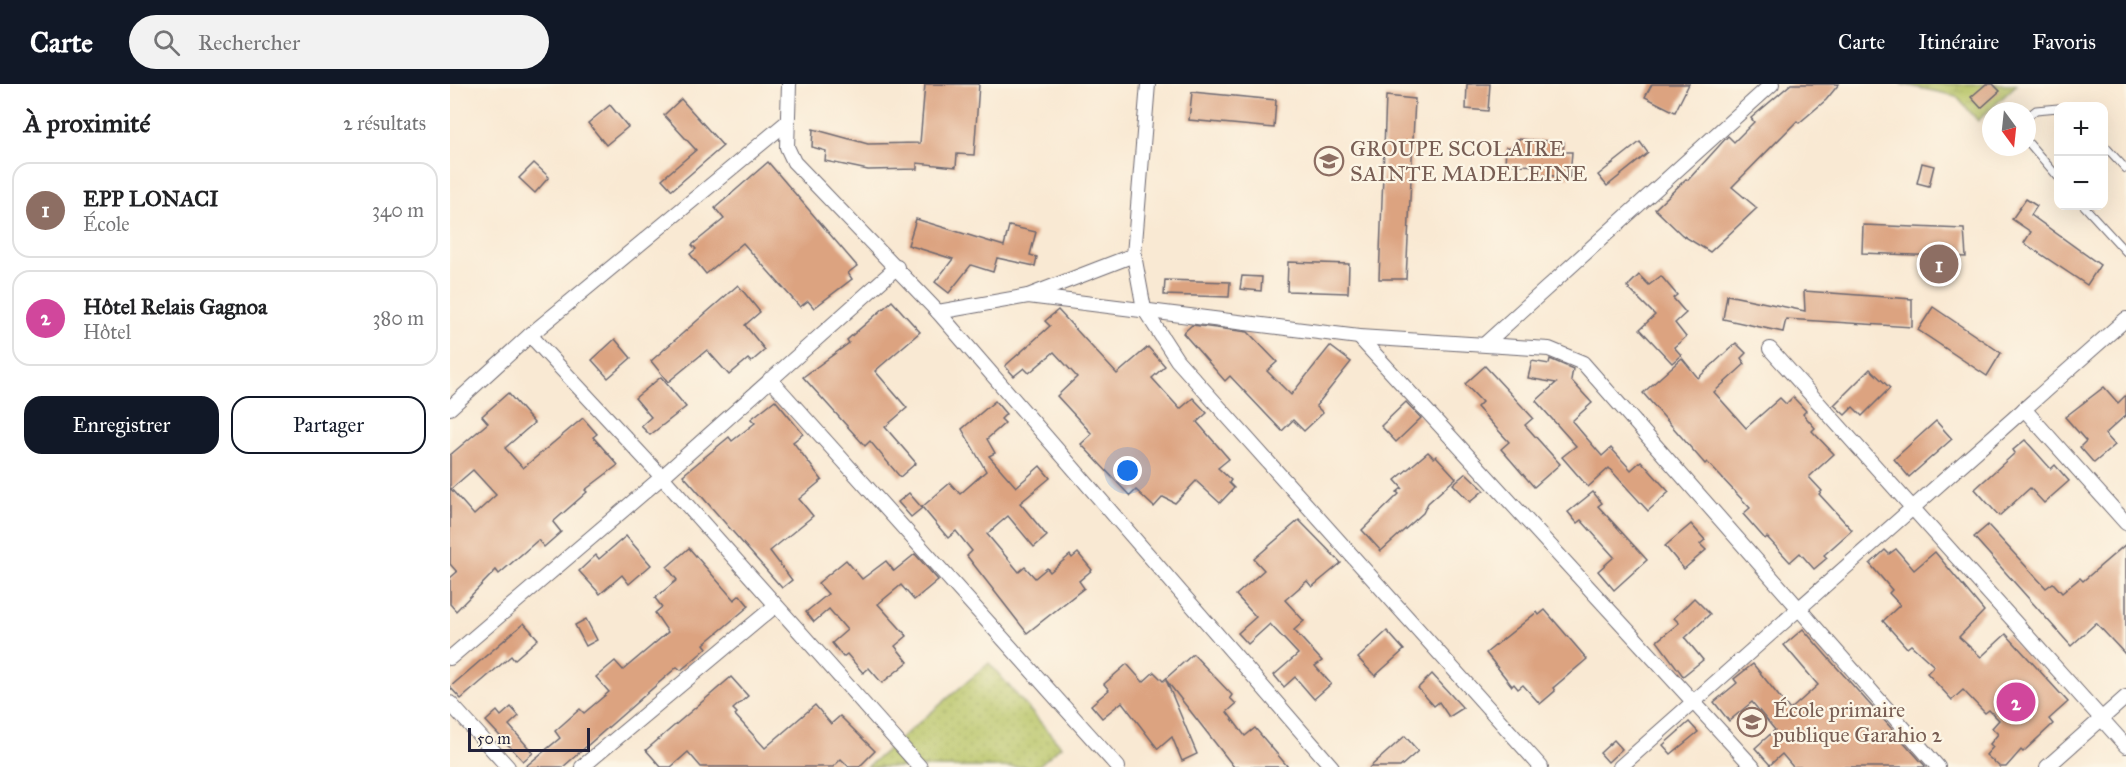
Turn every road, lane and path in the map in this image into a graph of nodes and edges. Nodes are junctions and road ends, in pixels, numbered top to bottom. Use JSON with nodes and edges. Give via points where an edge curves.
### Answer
{"nodes":[{"id":1,"x":789,"y":84,"type":"edge"},
{"id":2,"x":1148,"y":84,"type":"edge"},
{"id":3,"x":1772,"y":84,"type":"edge"},
{"id":4,"x":2054,"y":108,"type":"edge"},
{"id":5,"x":2036,"y":110,"type":"edge"},
{"id":6,"x":786,"y":123,"type":"junction"},
{"id":7,"x":2108,"y":150,"type":"edge"},
{"id":8,"x":2036,"y":151,"type":"edge"},
{"id":9,"x":2126,"y":169,"type":"edge"},
{"id":10,"x":2054,"y":172,"type":"edge"},
{"id":11,"x":2088,"y":210,"type":"edge"},
{"id":12,"x":2126,"y":252,"type":"edge"},
{"id":13,"x":1134,"y":255,"type":"junction"},
{"id":14,"x":897,"y":267,"type":"junction"},
{"id":15,"x":1028,"y":296,"type":"junction"},
{"id":16,"x":1144,"y":309,"type":"junction"},
{"id":17,"x":938,"y":312,"type":"junction"},
{"id":18,"x":2126,"y":320,"type":"edge"},
{"id":19,"x":530,"y":335,"type":"junction"},
{"id":20,"x":1359,"y":337,"type":"junction"},
{"id":21,"x":1485,"y":344,"type":"junction"},
{"id":22,"x":1770,"y":349,"type":"dead end"},
{"id":23,"x":770,"y":379,"type":"junction"},
{"id":24,"x":450,"y":408,"type":"edge"},
{"id":25,"x":2024,"y":409,"type":"junction"},
{"id":26,"x":662,"y":477,"type":"junction"},
{"id":27,"x":1913,"y":508,"type":"junction"},
{"id":28,"x":2126,"y":523,"type":"edge"},
{"id":29,"x":776,"y":606,"type":"junction"},
{"id":30,"x":1798,"y":610,"type":"junction"},
{"id":31,"x":450,"y":658,"type":"edge"},
{"id":32,"x":2126,"y":697,"type":"edge"},
{"id":33,"x":1694,"y":702,"type":"junction"},
{"id":34,"x":450,"y":703,"type":"edge"},
{"id":35,"x":2101,"y":719,"type":"junction"},
{"id":36,"x":2126,"y":746,"type":"edge"},
{"id":37,"x":508,"y":767,"type":"edge"},
{"id":38,"x":582,"y":767,"type":"edge"},
{"id":39,"x":920,"y":767,"type":"edge"},
{"id":40,"x":1118,"y":767,"type":"edge"},
{"id":41,"x":1332,"y":767,"type":"edge"},
{"id":42,"x":1541,"y":767,"type":"edge"},
{"id":43,"x":1620,"y":767,"type":"edge"},
{"id":44,"x":1753,"y":767,"type":"edge"},
{"id":45,"x":1938,"y":767,"type":"edge"},
{"id":46,"x":2047,"y":767,"type":"edge"}],
"edges":[{"from":1,"to":6,"type":"street"},
{"from":2,"to":13,"type":"street"},
{"from":3,"to":21,"type":"street"},
{"from":4,"to":5,"type":"lane"},
{"from":6,"to":14,"type":"street","via":[[787,147],[795,162]]},
{"from":6,"to":19,"type":"street"},
{"from":7,"to":9,"type":"lane"},
{"from":8,"to":10,"type":"lane"},
{"from":11,"to":12,"type":"lane"},
{"from":13,"to":15,"type":"street"},
{"from":13,"to":16,"type":"street"},
{"from":14,"to":17,"type":"street"},
{"from":14,"to":23,"type":"street"},
{"from":15,"to":16,"type":"street"},
{"from":15,"to":17,"type":"street"},
{"from":16,"to":20,"type":"street"},
{"from":16,"to":42,"type":"street","via":[[1176,360]]},
{"from":17,"to":41,"type":"street"},
{"from":18,"to":25,"type":"street"},
{"from":19,"to":24,"type":"street"},
{"from":19,"to":26,"type":"street"},
{"from":20,"to":21,"type":"street"},
{"from":20,"to":33,"type":"street"},
{"from":21,"to":30,"type":"street","via":[[1549,349],[1583,363]]},
{"from":22,"to":27,"type":"street"},
{"from":23,"to":26,"type":"street"},
{"from":23,"to":40,"type":"street"},
{"from":25,"to":27,"type":"street"},
{"from":25,"to":28,"type":"street"},
{"from":26,"to":29,"type":"street"},
{"from":26,"to":31,"type":"street"},
{"from":27,"to":30,"type":"street"},
{"from":27,"to":35,"type":"street"},
{"from":29,"to":38,"type":"street"},
{"from":29,"to":39,"type":"street"},
{"from":30,"to":33,"type":"street"},
{"from":30,"to":45,"type":"street"},
{"from":32,"to":35,"type":"street"},
{"from":33,"to":43,"type":"street"},
{"from":33,"to":44,"type":"street"},
{"from":34,"to":37,"type":"street"},
{"from":35,"to":36,"type":"street"},
{"from":35,"to":46,"type":"street"}]}
